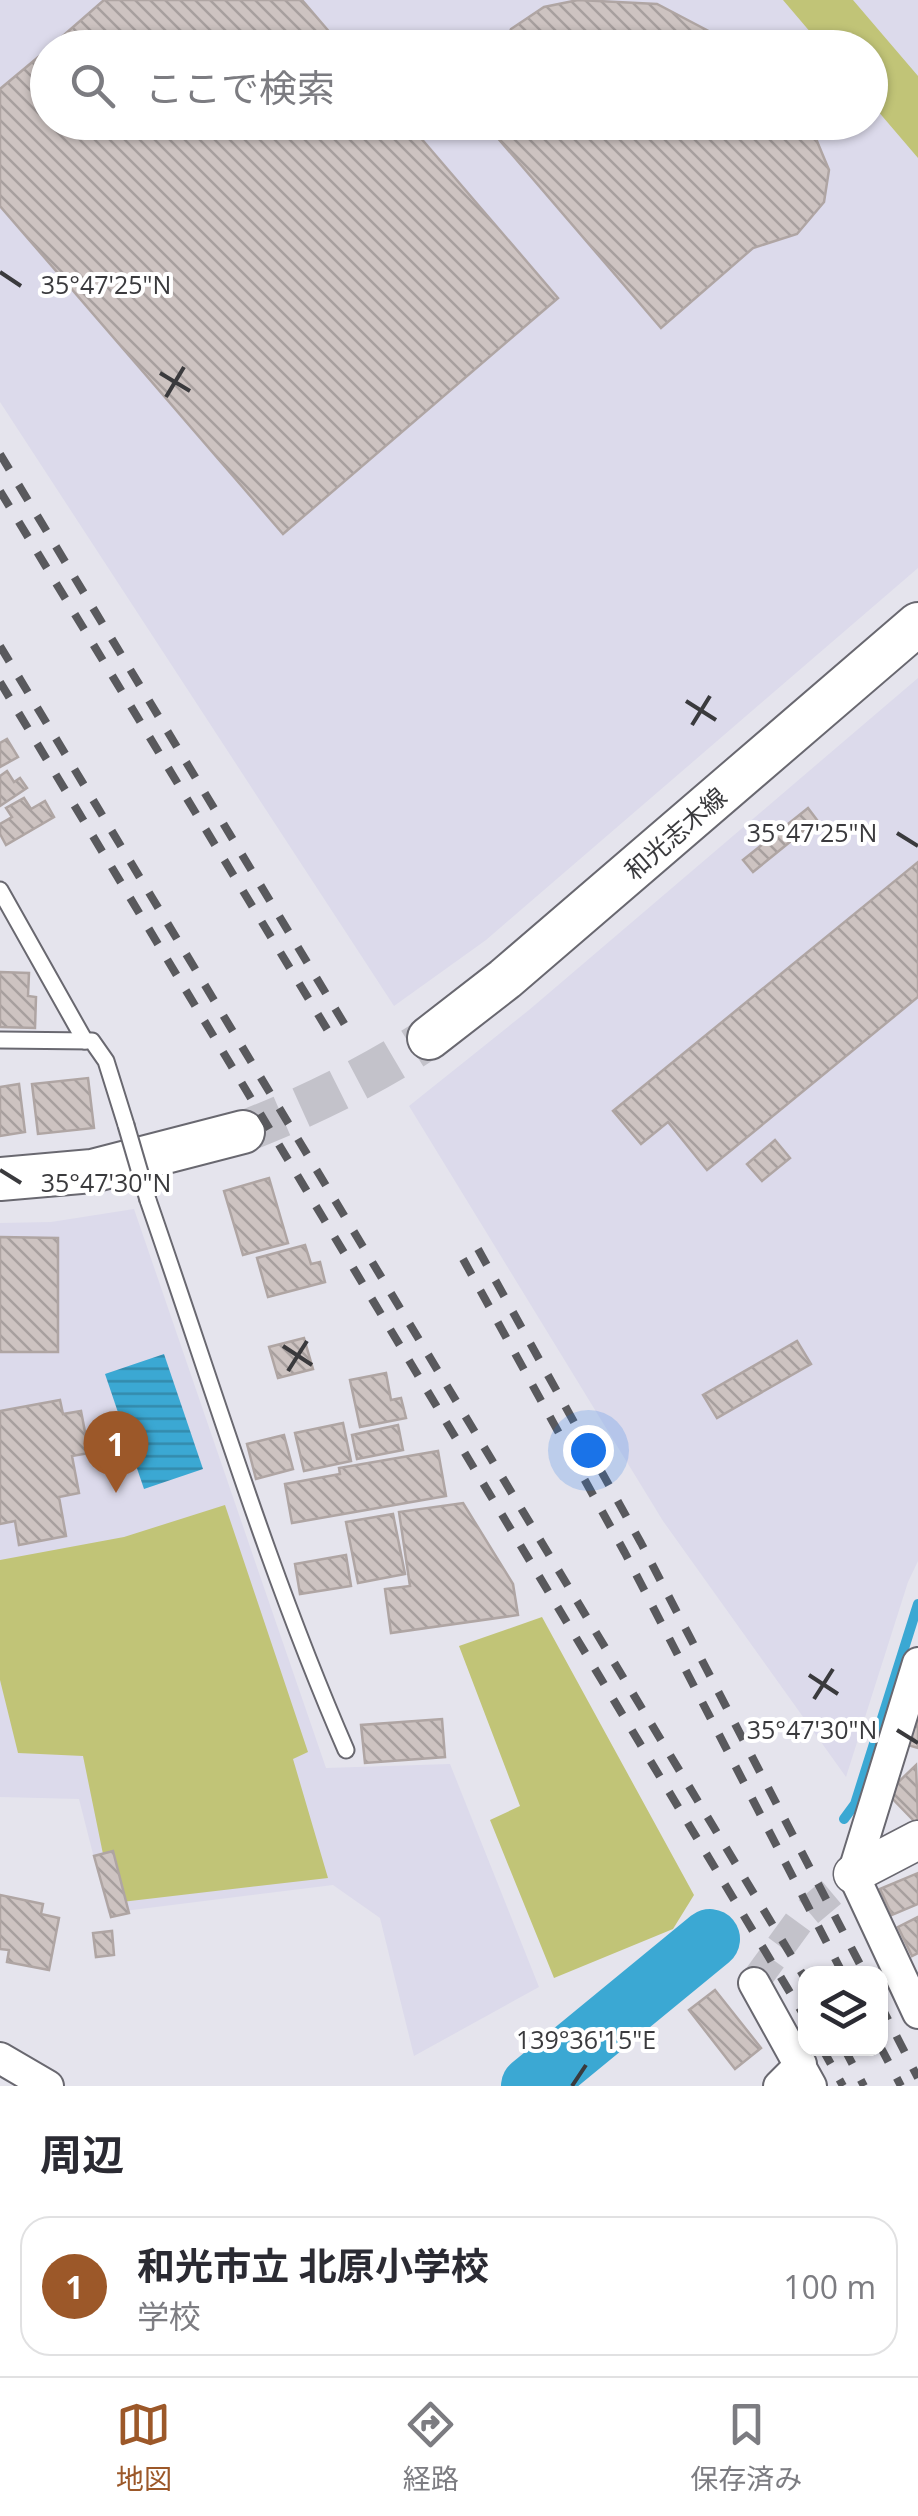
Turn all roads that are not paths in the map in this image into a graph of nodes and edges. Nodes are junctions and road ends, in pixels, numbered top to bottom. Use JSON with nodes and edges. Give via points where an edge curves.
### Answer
{"nodes":[{"id":1,"x":918,"y":624,"type":"edge"},
{"id":2,"x":0,"y":890,"type":"edge"},
{"id":3,"x":429,"y":1038,"type":"tunnel mouth"},
{"id":4,"x":0,"y":1040,"type":"edge"},
{"id":5,"x":85,"y":1041,"type":"junction"},
{"id":6,"x":243,"y":1132,"type":"tunnel mouth"},
{"id":7,"x":0,"y":1179,"type":"edge"},
{"id":8,"x":918,"y":1663,"type":"edge"},
{"id":9,"x":346,"y":1750,"type":"dead end"},
{"id":10,"x":918,"y":1840,"type":"edge"},
{"id":11,"x":853,"y":1874,"type":"junction"},
{"id":12,"x":754,"y":1983,"type":"dead end"},
{"id":13,"x":918,"y":2013,"type":"edge"},
{"id":14,"x":0,"y":2058,"type":"edge"},
{"id":15,"x":806,"y":2075,"type":"edge"},
{"id":16,"x":48,"y":2086,"type":"edge"},
{"id":17,"x":779,"y":2086,"type":"edge"}],
"edges":[{"from":1,"to":3,"type":"main road","name":"和光志木線"},
{"from":2,"to":5,"type":"lane"},
{"from":4,"to":5,"type":"lane"},
{"from":5,"to":9,"type":"lane","bridge":true,"via":[[106,1062],[267,1553]]},
{"from":6,"to":7,"type":"main road","via":[[92,1170]]},
{"from":8,"to":11,"type":"street"},
{"from":10,"to":11,"type":"street"},
{"from":11,"to":13,"type":"street"},
{"from":12,"to":15,"type":"street"},
{"from":14,"to":16,"type":"street"},
{"from":15,"to":17,"type":"street"}]}
